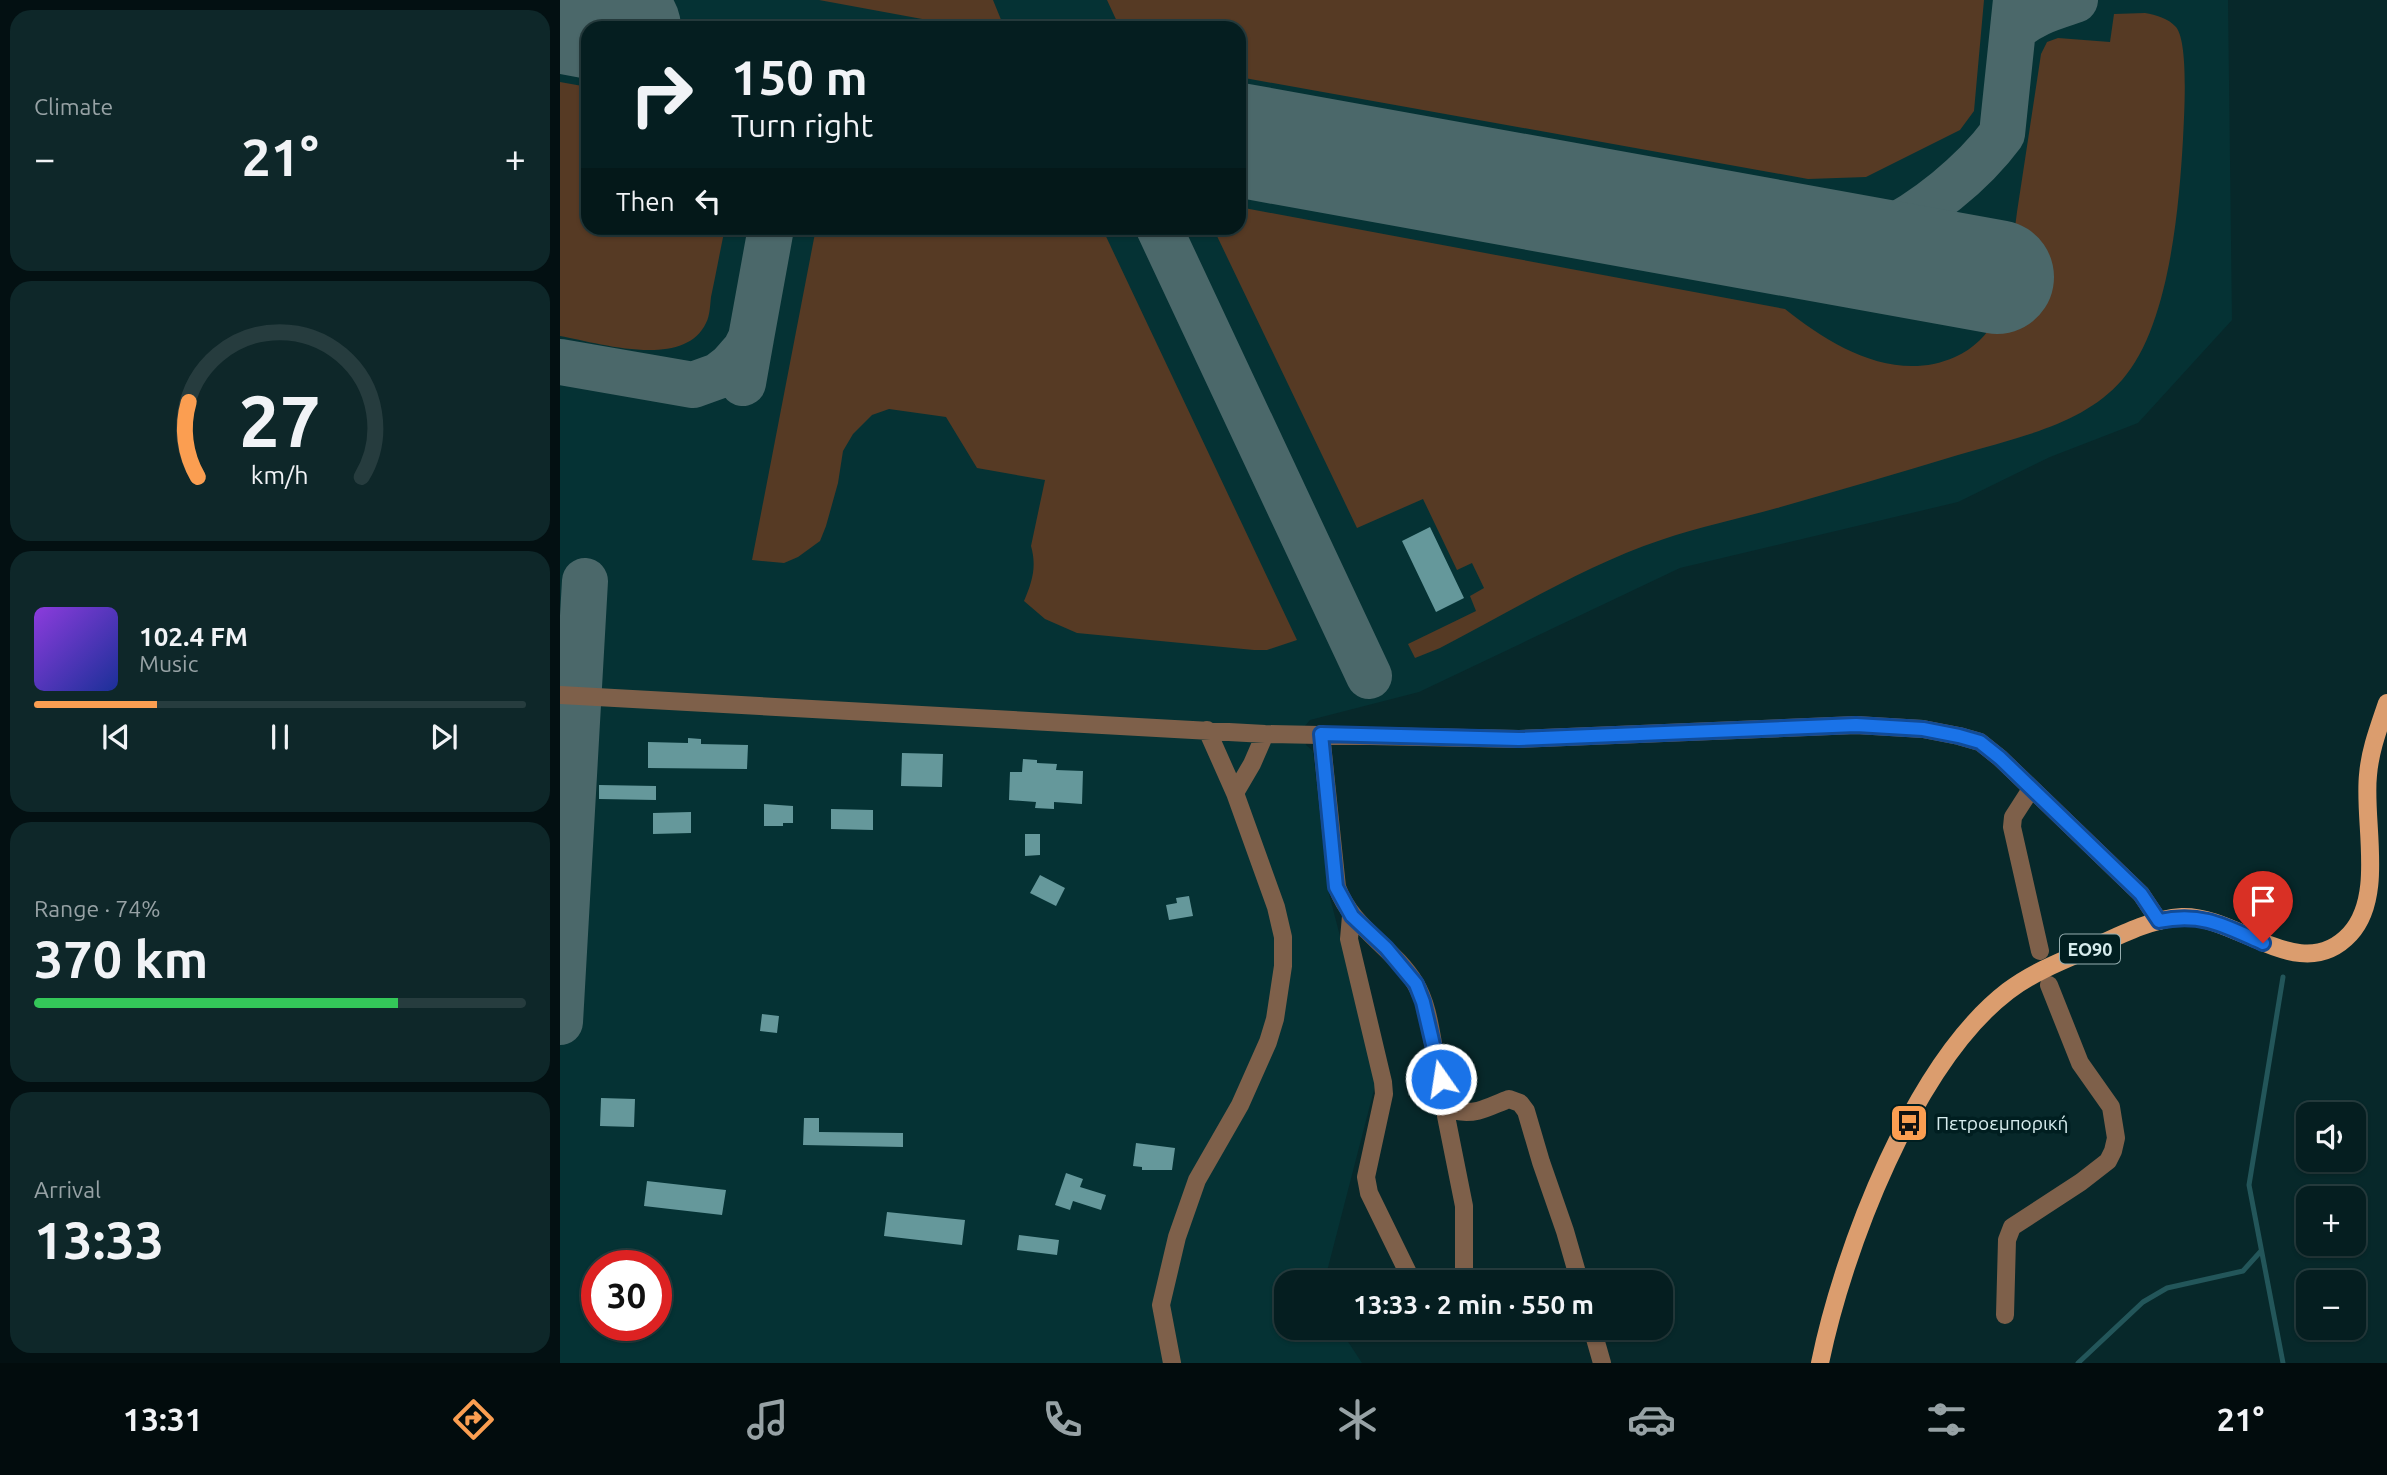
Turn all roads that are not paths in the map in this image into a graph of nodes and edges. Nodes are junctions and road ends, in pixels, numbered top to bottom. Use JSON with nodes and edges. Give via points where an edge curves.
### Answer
{"nodes":[{"id":1,"x":560,"y":695,"type":"edge"},
{"id":2,"x":2387,"y":703,"type":"edge"},
{"id":3,"x":1207,"y":730,"type":"junction"},
{"id":4,"x":1265,"y":734,"type":"junction"},
{"id":5,"x":1321,"y":734,"type":"junction"},
{"id":6,"x":2031,"y":789,"type":"junction"},
{"id":7,"x":1235,"y":793,"type":"junction"},
{"id":8,"x":1352,"y":916,"type":"junction"},
{"id":9,"x":2159,"y":921,"type":"junction"},
{"id":10,"x":2040,"y":951,"type":"dead end"},
{"id":11,"x":2049,"y":985,"type":"dead end"},
{"id":12,"x":1454,"y":1107,"type":"junction"},
{"id":13,"x":1407,"y":1270,"type":"edge"},
{"id":14,"x":1464,"y":1270,"type":"edge"},
{"id":15,"x":1576,"y":1270,"type":"edge"},
{"id":16,"x":2005,"y":1315,"type":"dead end"},
{"id":17,"x":1595,"y":1340,"type":"edge"},
{"id":18,"x":1172,"y":1363,"type":"edge"},
{"id":19,"x":1602,"y":1363,"type":"edge"},
{"id":20,"x":1820,"y":1363,"type":"edge"}],
"edges":[{"from":1,"to":3,"type":"street"},
{"from":2,"to":9,"type":"main road","number":"ΕΟ90","via":[[2367,777],[2368,889],[2361,917],[2345,939],[2323,952],[2302,954],[2207,919]]},
{"from":3,"to":4,"type":"street"},
{"from":3,"to":7,"type":"street"},
{"from":4,"to":5,"type":"street"},
{"from":4,"to":7,"type":"street"},
{"from":5,"to":6,"type":"street","via":[[1519,739],[1856,725],[1923,729],[1980,742]]},
{"from":5,"to":8,"type":"street","via":[[1336,887]]},
{"from":6,"to":9,"type":"street","via":[[2141,894]]},
{"from":6,"to":10,"type":"street","via":[[2013,817],[2012,827]]},
{"from":7,"to":18,"type":"street","via":[[1283,937],[1280,992],[1258,1067],[1197,1180],[1177,1237],[1161,1305]]},
{"from":8,"to":12,"type":"street","via":[[1416,984],[1441,1079]]},
{"from":8,"to":13,"type":"street","via":[[1349,939],[1384,1082],[1366,1177],[1369,1193]]},
{"from":9,"to":20,"type":"main road","number":"ΕΟ90","via":[[2026,979],[1995,1002],[1960,1038],[1922,1096],[1881,1177],[1843,1275]]},
{"from":11,"to":16,"type":"street","via":[[2080,1063],[2111,1107],[2116,1138],[2108,1161],[2012,1227],[2007,1240]]},
{"from":12,"to":14,"type":"street","via":[[1446,1116],[1464,1206]]},
{"from":12,"to":15,"type":"street","via":[[1469,1113],[1509,1099],[1526,1111]]},
{"from":17,"to":19,"type":"street"}]}
